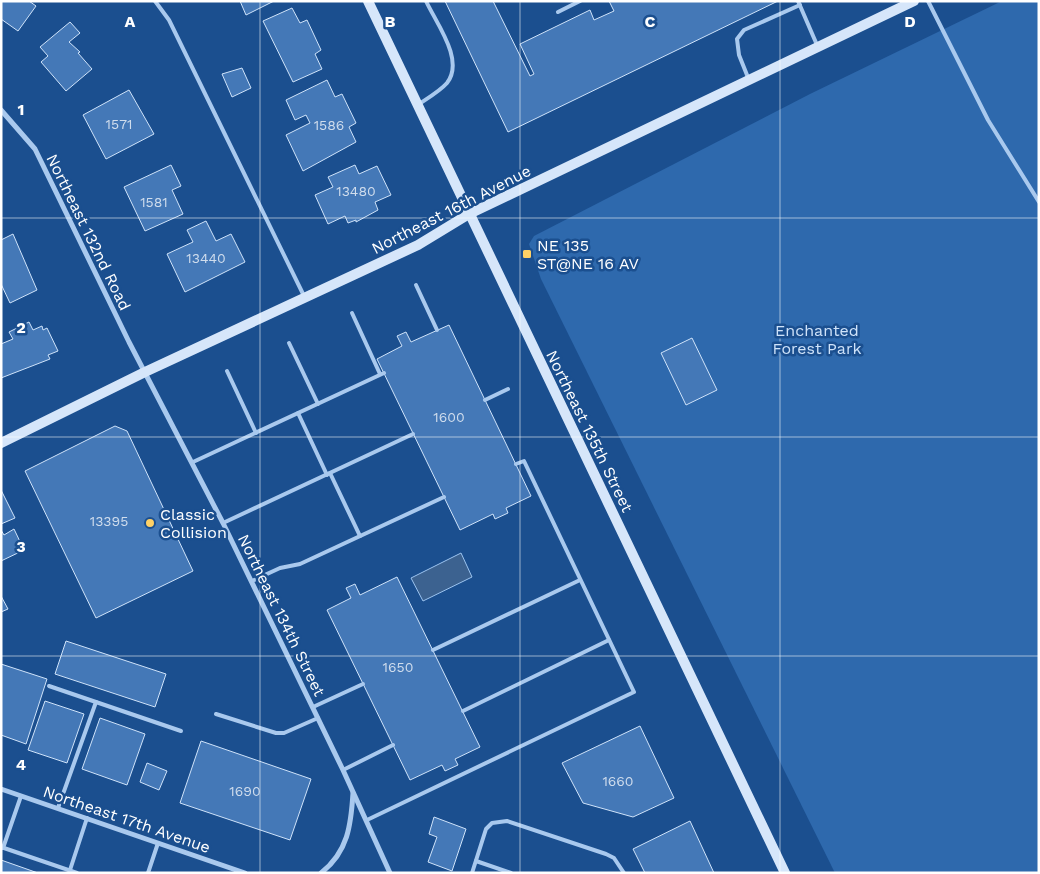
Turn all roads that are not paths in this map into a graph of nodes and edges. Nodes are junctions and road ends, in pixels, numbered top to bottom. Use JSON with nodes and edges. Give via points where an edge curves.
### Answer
{"nodes":[{"id":1,"x":155,"y":1,"type":"edge"},
{"id":2,"x":368,"y":1,"type":"edge"},
{"id":3,"x":426,"y":1,"type":"edge"},
{"id":4,"x":580,"y":1,"type":"edge"},
{"id":5,"x":914,"y":1,"type":"edge"},
{"id":6,"x":928,"y":1,"type":"edge"},
{"id":7,"x":799,"y":3,"type":"edge"},
{"id":8,"x":558,"y":12,"type":"dead end"},
{"id":9,"x":818,"y":48,"type":"junction"},
{"id":10,"x":749,"y":80,"type":"junction"},
{"id":11,"x":417,"y":106,"type":"junction"},
{"id":12,"x":1,"y":110,"type":"edge"},
{"id":13,"x":1039,"y":202,"type":"edge"},
{"id":14,"x":469,"y":214,"type":"junction"},
{"id":15,"x":416,"y":286,"type":"dead end"},
{"id":16,"x":304,"y":298,"type":"junction"},
{"id":17,"x":352,"y":313,"type":"dead end"},
{"id":18,"x":437,"y":330,"type":"dead end"},
{"id":19,"x":290,"y":343,"type":"dead end"},
{"id":20,"x":227,"y":371,"type":"dead end"},
{"id":21,"x":145,"y":372,"type":"junction"},
{"id":22,"x":508,"y":389,"type":"dead end"},
{"id":23,"x":485,"y":400,"type":"dead end"},
{"id":24,"x":318,"y":404,"type":"junction"},
{"id":25,"x":298,"y":413,"type":"junction"},
{"id":26,"x":256,"y":433,"type":"junction"},
{"id":27,"x":413,"y":434,"type":"dead end"},
{"id":28,"x":1,"y":443,"type":"edge"},
{"id":29,"x":193,"y":462,"type":"junction"},
{"id":30,"x":516,"y":464,"type":"dead end"},
{"id":31,"x":329,"y":474,"type":"junction"},
{"id":32,"x":444,"y":497,"type":"dead end"},
{"id":33,"x":223,"y":523,"type":"junction"},
{"id":34,"x":360,"y":536,"type":"junction"},
{"id":35,"x":580,"y":580,"type":"junction"},
{"id":36,"x":252,"y":581,"type":"junction"},
{"id":37,"x":609,"y":640,"type":"junction"},
{"id":38,"x":433,"y":650,"type":"dead end"},
{"id":39,"x":363,"y":684,"type":"dead end"},
{"id":40,"x":49,"y":686,"type":"dead end"},
{"id":41,"x":96,"y":702,"type":"junction"},
{"id":42,"x":313,"y":707,"type":"junction"},
{"id":43,"x":463,"y":711,"type":"dead end"},
{"id":44,"x":216,"y":714,"type":"dead end"},
{"id":45,"x":318,"y":718,"type":"junction"},
{"id":46,"x":181,"y":731,"type":"dead end"},
{"id":47,"x":393,"y":745,"type":"dead end"},
{"id":48,"x":343,"y":770,"type":"junction"},
{"id":49,"x":1,"y":789,"type":"edge"},
{"id":50,"x":353,"y":792,"type":"junction"},
{"id":51,"x":21,"y":796,"type":"junction"},
{"id":52,"x":58,"y":808,"type":"junction"},
{"id":53,"x":88,"y":818,"type":"junction"},
{"id":54,"x":367,"y":820,"type":"junction"},
{"id":55,"x":158,"y":843,"type":"junction"},
{"id":56,"x":2,"y":847,"type":"edge"},
{"id":57,"x":476,"y":861,"type":"junction"},
{"id":58,"x":225,"y":866,"type":"junction"},
{"id":59,"x":70,"y":870,"type":"junction"},
{"id":60,"x":77,"y":873,"type":"edge"},
{"id":61,"x":148,"y":873,"type":"edge"},
{"id":62,"x":223,"y":873,"type":"edge"},
{"id":63,"x":245,"y":873,"type":"edge"},
{"id":64,"x":320,"y":873,"type":"edge"},
{"id":65,"x":390,"y":873,"type":"edge"},
{"id":66,"x":472,"y":873,"type":"edge"},
{"id":67,"x":511,"y":873,"type":"edge"},
{"id":68,"x":624,"y":873,"type":"edge"},
{"id":69,"x":786,"y":873,"type":"edge"}],
"edges":[{"from":1,"to":16,"type":"lane","via":[[169,20]]},
{"from":2,"to":11,"type":"street","name":"Northeast 135th Street"},
{"from":3,"to":11,"type":"lane","via":[[452,56],[453,72],[447,84]]},
{"from":4,"to":8,"type":"lane"},
{"from":5,"to":9,"type":"street","name":"Northeast 16th Avenue"},
{"from":6,"to":13,"type":"lane","via":[[988,120]]},
{"from":7,"to":9,"type":"lane"},
{"from":7,"to":10,"type":"lane","via":[[744,30],[737,40]]},
{"from":9,"to":10,"type":"street","name":"Northeast 16th Avenue"},
{"from":10,"to":14,"type":"street","name":"Northeast 16th Avenue"},
{"from":11,"to":14,"type":"street","name":"Northeast 135th Street"},
{"from":12,"to":21,"type":"street","name":"Northeast 132nd Road","via":[[35,149]]},
{"from":14,"to":16,"type":"street","name":"Northeast 16th Avenue","via":[[418,245]]},
{"from":14,"to":69,"type":"street","name":"Northeast 135th Street"},
{"from":15,"to":18,"type":"lane"},
{"from":16,"to":21,"type":"street","name":"Northeast 16th Avenue"},
{"from":17,"to":24,"type":"lane","via":[[382,374]]},
{"from":19,"to":24,"type":"lane"},
{"from":20,"to":26,"type":"lane"},
{"from":21,"to":28,"type":"street","name":"Northeast 16th Avenue"},
{"from":21,"to":29,"type":"street","name":"Northeast 134th Street"},
{"from":22,"to":23,"type":"lane"},
{"from":24,"to":25,"type":"lane"},
{"from":25,"to":26,"type":"lane"},
{"from":25,"to":31,"type":"lane"},
{"from":26,"to":29,"type":"lane"},
{"from":27,"to":31,"type":"lane"},
{"from":29,"to":33,"type":"street","name":"Northeast 134th Street"},
{"from":30,"to":35,"type":"lane","via":[[524,461]]},
{"from":31,"to":33,"type":"lane"},
{"from":31,"to":34,"type":"lane"},
{"from":32,"to":34,"type":"lane"},
{"from":33,"to":36,"type":"street","name":"Northeast 134th Street"},
{"from":34,"to":36,"type":"lane","via":[[300,564],[280,568]]},
{"from":35,"to":37,"type":"lane"},
{"from":35,"to":38,"type":"lane"},
{"from":36,"to":42,"type":"street","name":"Northeast 134th Street"},
{"from":37,"to":43,"type":"lane"},
{"from":37,"to":54,"type":"lane","via":[[634,692]]},
{"from":39,"to":42,"type":"lane"},
{"from":40,"to":41,"type":"lane"},
{"from":41,"to":46,"type":"lane"},
{"from":41,"to":52,"type":"lane"},
{"from":42,"to":45,"type":"street","name":"Northeast 134th Street"},
{"from":44,"to":45,"type":"lane","via":[[276,733],[284,733]]},
{"from":45,"to":48,"type":"street","name":"Northeast 134th Street"},
{"from":47,"to":48,"type":"lane"},
{"from":48,"to":50,"type":"street","name":"Northeast 134th Street"},
{"from":49,"to":51,"type":"street","name":"Northeast 17th Avenue"},
{"from":50,"to":54,"type":"street","name":"Northeast 134th Street"},
{"from":50,"to":64,"type":"street","via":[[345,846]]},
{"from":51,"to":52,"type":"street","name":"Northeast 17th Avenue"},
{"from":51,"to":56,"type":"lane"},
{"from":52,"to":53,"type":"street","name":"Northeast 17th Avenue"},
{"from":53,"to":55,"type":"street","name":"Northeast 17th Avenue"},
{"from":53,"to":59,"type":"lane"},
{"from":54,"to":65,"type":"street","name":"Northeast 134th Street"},
{"from":55,"to":58,"type":"street","name":"Northeast 17th Avenue"},
{"from":55,"to":61,"type":"lane"},
{"from":56,"to":59,"type":"lane"},
{"from":57,"to":66,"type":"lane"},
{"from":57,"to":67,"type":"lane"},
{"from":57,"to":68,"type":"lane","via":[[486,829],[492,823],[507,821],[606,854],[614,858]]},
{"from":58,"to":62,"type":"lane"},
{"from":58,"to":63,"type":"street","name":"Northeast 17th Avenue"},
{"from":59,"to":60,"type":"lane"}]}
